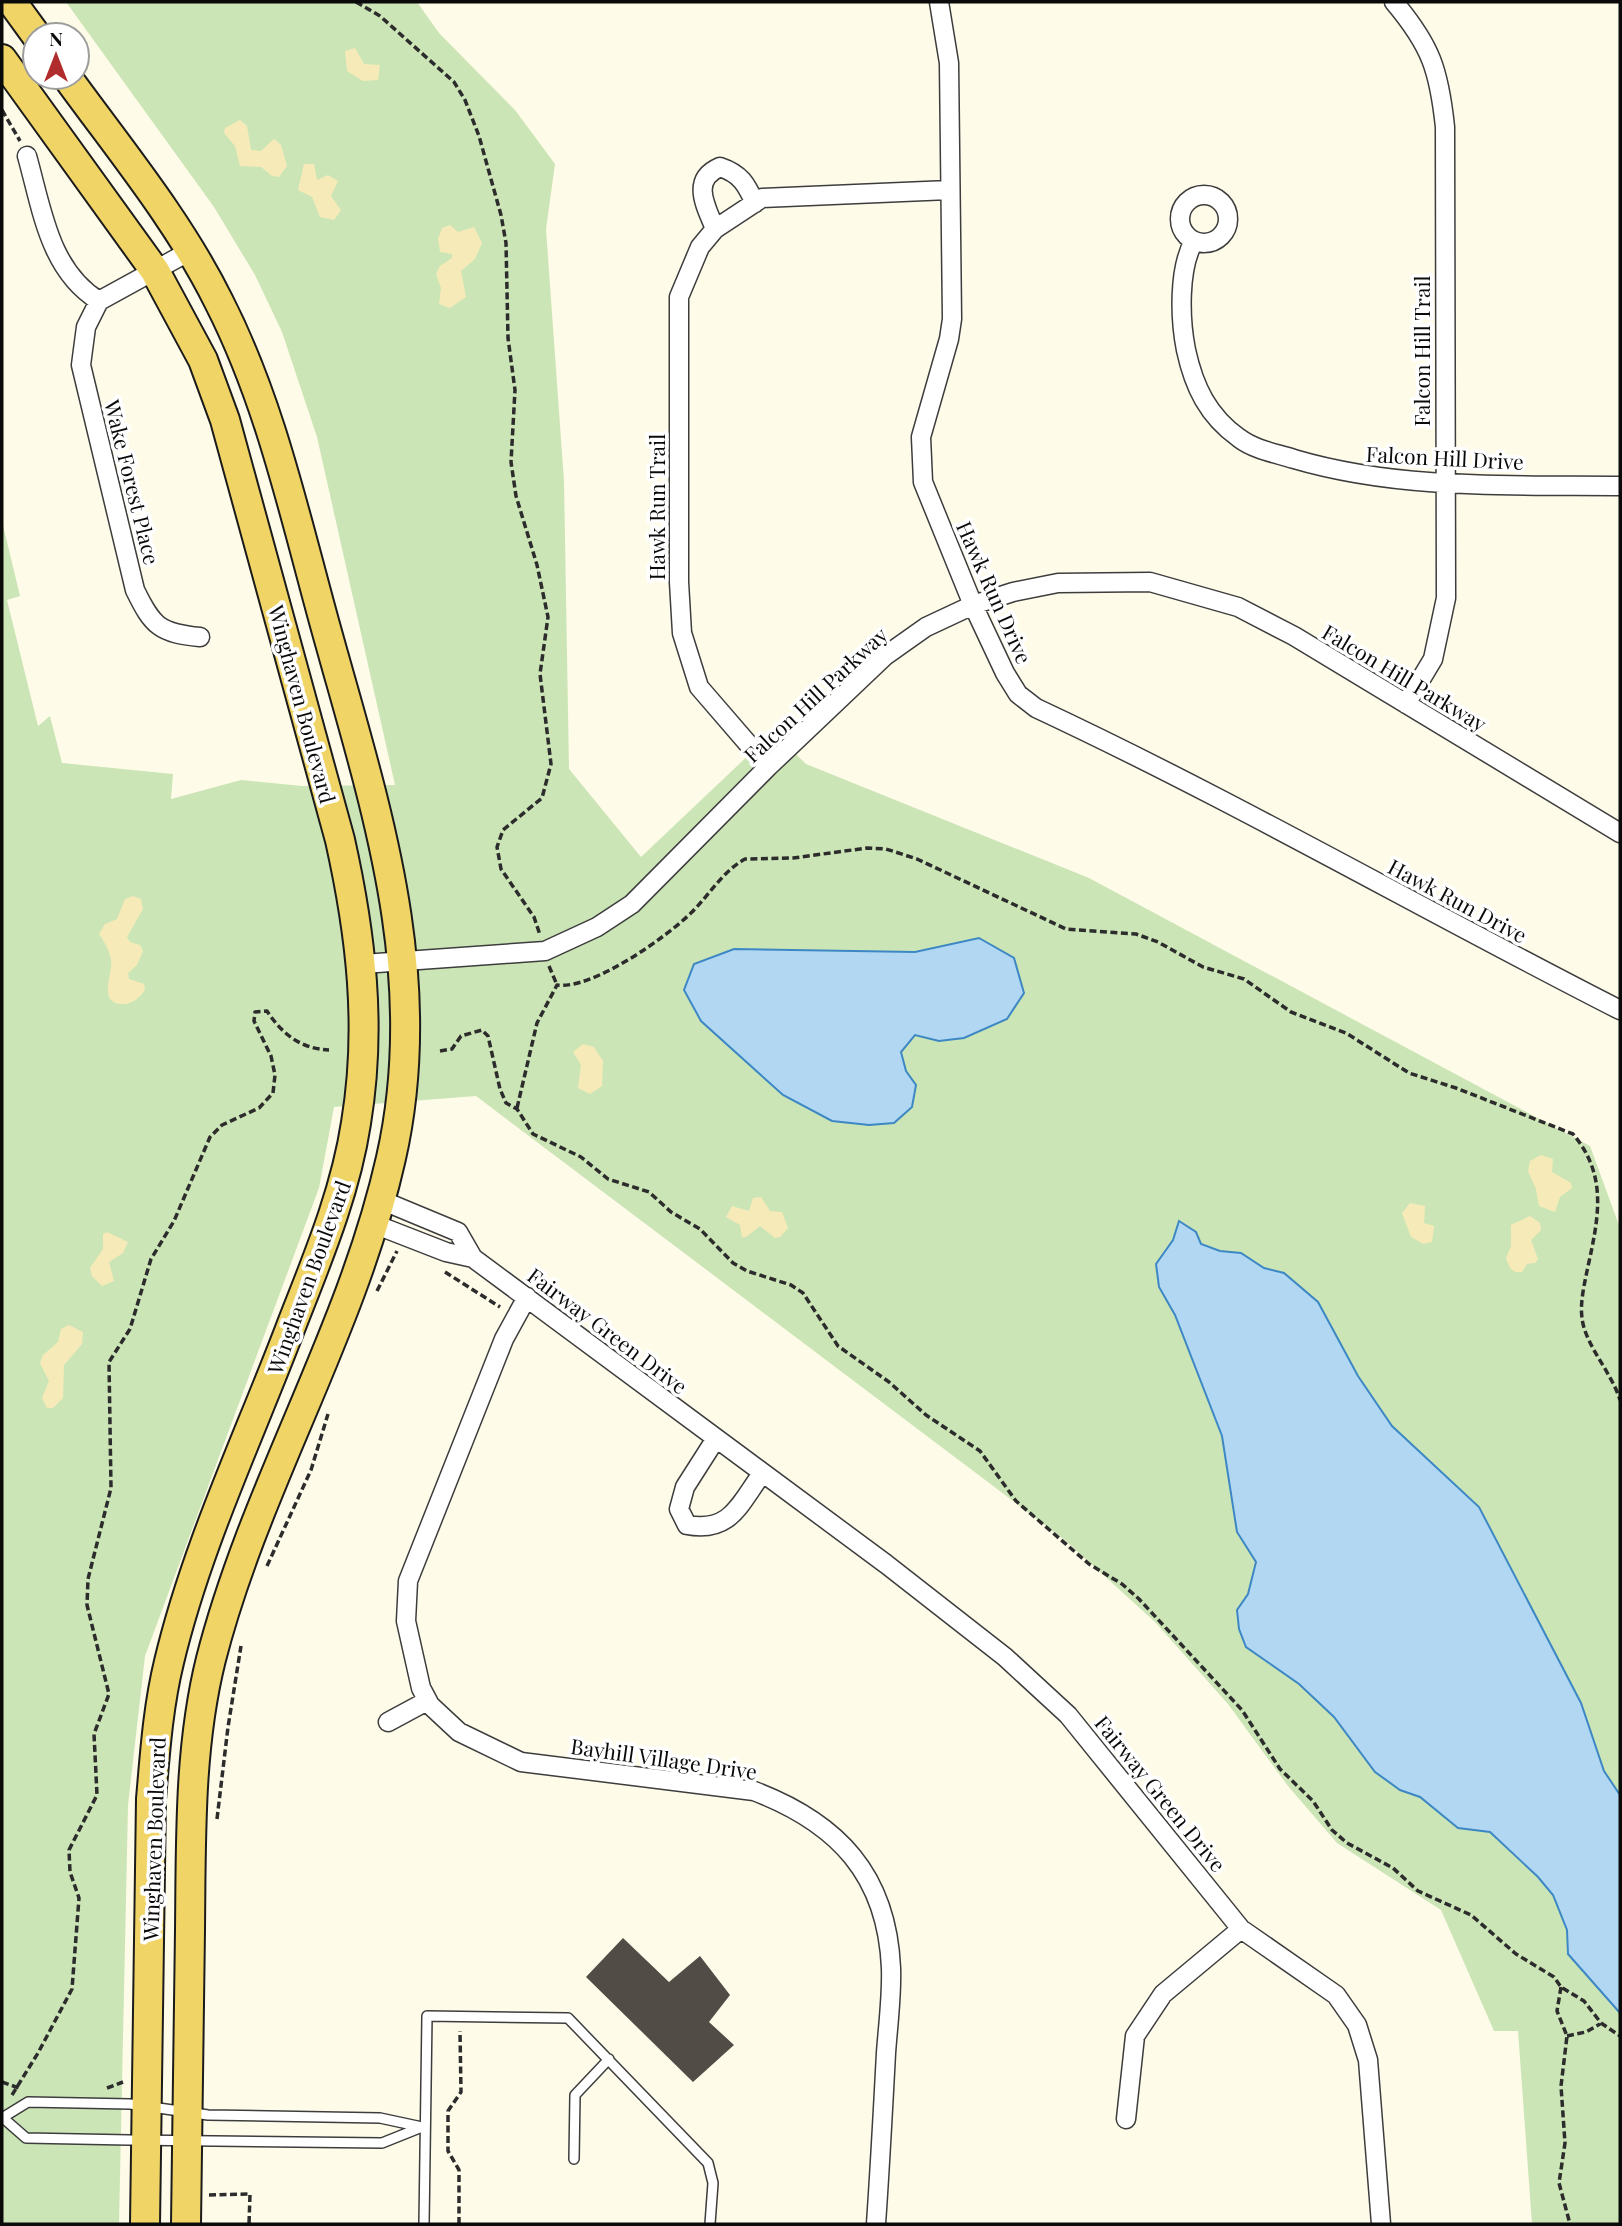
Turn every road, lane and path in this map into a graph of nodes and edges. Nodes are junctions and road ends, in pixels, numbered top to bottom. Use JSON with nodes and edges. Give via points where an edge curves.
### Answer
{"nodes":[{"id":1,"x":12,"y":2,"type":"edge"},
{"id":2,"x":356,"y":2,"type":"edge"},
{"id":3,"x":939,"y":2,"type":"edge"},
{"id":4,"x":1395,"y":2,"type":"edge"},
{"id":5,"x":26,"y":21,"type":"edge"},
{"id":6,"x":2,"y":59,"type":"edge"},
{"id":7,"x":77,"y":91,"type":"edge"},
{"id":8,"x":2,"y":110,"type":"edge"},
{"id":9,"x":27,"y":156,"type":"joint"},
{"id":10,"x":949,"y":190,"type":"junction"},
{"id":11,"x":755,"y":203,"type":"junction"},
{"id":12,"x":715,"y":229,"type":"junction"},
{"id":13,"x":1194,"y":241,"type":"dead end"},
{"id":14,"x":190,"y":251,"type":"junction"},
{"id":15,"x":155,"y":271,"type":"junction"},
{"id":16,"x":99,"y":301,"type":"junction"},
{"id":17,"x":1444,"y":484,"type":"junction"},
{"id":18,"x":1620,"y":486,"type":"edge"},
{"id":19,"x":973,"y":605,"type":"junction"},
{"id":20,"x":200,"y":637,"type":"dead end"},
{"id":21,"x":1406,"y":704,"type":"junction"},
{"id":22,"x":768,"y":767,"type":"junction"},
{"id":23,"x":1620,"y":833,"type":"edge"},
{"id":24,"x":545,"y":951,"type":"junction"},
{"id":25,"x":404,"y":961,"type":"junction"},
{"id":26,"x":363,"y":964,"type":"junction"},
{"id":27,"x":557,"y":985,"type":"junction"},
{"id":28,"x":1620,"y":1010,"type":"edge"},
{"id":29,"x":329,"y":1050,"type":"dead end"},
{"id":30,"x":440,"y":1051,"type":"dead end"},
{"id":31,"x":517,"y":1109,"type":"junction"},
{"id":32,"x":377,"y":1212,"type":"junction"},
{"id":33,"x":406,"y":1251,"type":"dead end"},
{"id":34,"x":473,"y":1258,"type":"junction"},
{"id":35,"x":435,"y":1266,"type":"dead end"},
{"id":36,"x":372,"y":1301,"type":"dead end"},
{"id":37,"x":523,"y":1304,"type":"junction"},
{"id":38,"x":1620,"y":1401,"type":"edge"},
{"id":39,"x":329,"y":1411,"type":"dead end"},
{"id":40,"x":715,"y":1440,"type":"junction"},
{"id":41,"x":761,"y":1475,"type":"junction"},
{"id":42,"x":266,"y":1567,"type":"dead end"},
{"id":43,"x":244,"y":1633,"type":"dead end"},
{"id":44,"x":427,"y":1701,"type":"junction"},
{"id":45,"x":388,"y":1722,"type":"dead end"},
{"id":46,"x":216,"y":1831,"type":"dead end"},
{"id":47,"x":1241,"y":1929,"type":"junction"},
{"id":48,"x":1561,"y":1987,"type":"junction"},
{"id":49,"x":1601,"y":2023,"type":"junction"},
{"id":50,"x":460,"y":2029,"type":"dead end"},
{"id":51,"x":1567,"y":2036,"type":"junction"},
{"id":52,"x":1620,"y":2036,"type":"edge"},
{"id":53,"x":609,"y":2059,"type":"junction"},
{"id":54,"x":2,"y":2103,"type":"edge"},
{"id":55,"x":146,"y":2106,"type":"junction"},
{"id":56,"x":187,"y":2111,"type":"junction"},
{"id":57,"x":2,"y":2118,"type":"edge"},
{"id":58,"x":1126,"y":2119,"type":"dead end"},
{"id":59,"x":423,"y":2127,"type":"junction"},
{"id":60,"x":146,"y":2140,"type":"junction"},
{"id":61,"x":187,"y":2140,"type":"junction"},
{"id":62,"x":574,"y":2159,"type":"dead end"},
{"id":63,"x":209,"y":2182,"type":"dead end"},
{"id":64,"x":209,"y":2195,"type":"junction"},
{"id":65,"x":209,"y":2204,"type":"dead end"},
{"id":66,"x":145,"y":2224,"type":"edge"},
{"id":67,"x":186,"y":2224,"type":"edge"},
{"id":68,"x":249,"y":2224,"type":"edge"},
{"id":69,"x":424,"y":2224,"type":"edge"},
{"id":70,"x":459,"y":2224,"type":"edge"},
{"id":71,"x":710,"y":2224,"type":"edge"},
{"id":72,"x":876,"y":2224,"type":"edge"},
{"id":73,"x":1381,"y":2224,"type":"edge"},
{"id":74,"x":1570,"y":2224,"type":"edge"}],
"edges":[{"from":1,"to":5,"type":"main road"},
{"from":2,"to":24,"type":"path","via":[[380,16],[454,82],[479,136],[501,215],[515,390],[511,462],[548,617],[540,674],[551,764],[542,798],[503,830],[497,847],[501,869],[534,917]]},
{"from":3,"to":10,"type":"street","name":"Hawk Run Drive","via":[[949,63]]},
{"from":4,"to":17,"type":"street","name":"Falcon Hill Trail","via":[[1419,31],[1436,65],[1445,127]]},
{"from":6,"to":15,"type":"main road","name":"Winghaven Boulevard"},
{"from":7,"to":14,"type":"main road","name":"Winghaven Boulevard"},
{"from":8,"to":9,"type":"path"},
{"from":9,"to":16,"type":"street","via":[[55,254],[79,288]]},
{"from":10,"to":11,"type":"street","name":"Hawk Run Trail","via":[[762,198]]},
{"from":10,"to":19,"type":"street","name":"Hawk Run Drive","via":[[951,319],[921,438],[923,482]]},
{"from":11,"to":12,"type":"street","name":"Hawk Run Trail"},
{"from":11,"to":12,"type":"street","via":[[737,172],[720,167],[708,172],[703,197]]},
{"from":12,"to":22,"type":"street","name":"Hawk Run Trail","via":[[700,247],[679,297],[682,633],[699,687]]},
{"from":13,"to":17,"type":"street","name":"Falcon Hill Drive","via":[[1188,251],[1183,335],[1200,396],[1217,419],[1253,447],[1327,469]]},
{"from":14,"to":15,"type":"street"},
{"from":14,"to":25,"type":"main road","name":"Winghaven Boulevard","via":[[246,358],[265,412],[384,842]]},
{"from":15,"to":16,"type":"street"},
{"from":15,"to":26,"type":"main road","name":"Winghaven Boulevard","via":[[203,360],[225,420],[340,840]]},
{"from":16,"to":20,"type":"street","name":"Wake Forest Place","via":[[86,327],[81,365],[135,590],[148,617],[171,634]]},
{"from":17,"to":18,"type":"street","name":"Falcon Hill Drive"},
{"from":17,"to":21,"type":"street","name":"Falcon Hill Trail","via":[[1446,598],[1433,659]]},
{"from":19,"to":21,"type":"street","name":"Falcon Hill Parkway","via":[[1058,583],[1124,580],[1176,587],[1238,607]]},
{"from":19,"to":22,"type":"street","name":"Falcon Hill Parkway","via":[[926,627],[885,656]]},
{"from":19,"to":28,"type":"street","name":"Hawk Run Drive","via":[[1005,673],[1018,694],[1036,708],[1252,814]]},
{"from":21,"to":23,"type":"street","name":"Falcon Hill Parkway"},
{"from":22,"to":24,"type":"street","name":"Falcon Hill Parkway","via":[[632,904],[597,927]]},
{"from":24,"to":25,"type":"street","name":"Falcon Hill Parkway"},
{"from":24,"to":27,"type":"path"},
{"from":25,"to":26,"type":"street","name":"Falcon Hill Parkway"},
{"from":25,"to":32,"type":"main road","name":"Winghaven Boulevard","via":[[402,1092]]},
{"from":26,"to":55,"type":"main road","name":"Winghaven Boulevard","via":[[363,1053],[356,1124],[340,1194],[188,1593],[169,1663],[156,1734],[151,1799]]},
{"from":27,"to":31,"type":"path","via":[[537,1023]]},
{"from":27,"to":38,"type":"path","via":[[578,984],[658,939],[746,859],[867,848],[917,859],[1066,929],[1136,934],[1158,942],[1203,967],[1244,979],[1307,1020],[1346,1033],[1409,1073],[1573,1133],[1596,1172],[1598,1198],[1582,1319]]},
{"from":29,"to":54,"type":"path","via":[[309,1049],[276,1025],[267,1011],[255,1012],[254,1021],[271,1056],[273,1093],[259,1108],[222,1125],[210,1137],[174,1222],[150,1259],[130,1328],[109,1362],[111,1488],[88,1579],[87,1605],[108,1694],[94,1734],[97,1795],[69,1850],[70,1872],[79,1898],[75,1977],[38,2053]]},
{"from":30,"to":31,"type":"path","via":[[452,1049],[461,1036],[482,1030],[488,1036],[506,1104]]},
{"from":31,"to":48,"type":"path","via":[[533,1134],[581,1157],[608,1180],[649,1192],[700,1229],[733,1263],[791,1284],[803,1293],[852,1359],[980,1451],[1016,1501],[1089,1564],[1139,1599],[1242,1710],[1280,1769],[1313,1801],[1332,1830],[1393,1868],[1418,1891],[1472,1915]]},
{"from":32,"to":34,"type":"street","name":"Fairway Green Drive","via":[[446,1252]]},
{"from":32,"to":34,"type":"street","name":"Fairway Green Drive","via":[[458,1231]]},
{"from":32,"to":56,"type":"main road","name":"Winghaven Boulevard","via":[[232,1591],[211,1660],[198,1730],[192,1801]]},
{"from":33,"to":36,"type":"path","via":[[397,1251]]},
{"from":34,"to":37,"type":"street","name":"Fairway Green Drive"},
{"from":35,"to":37,"type":"path","via":[[497,1307]]},
{"from":37,"to":40,"type":"street","name":"Fairway Green Drive"},
{"from":37,"to":44,"type":"street","name":"Bayhill Village Drive","via":[[408,1581],[406,1621],[414,1667]]},
{"from":39,"to":42,"type":"path","via":[[311,1470]]},
{"from":40,"to":41,"type":"street","name":"Fairway Green Drive"},
{"from":40,"to":41,"type":"street","via":[[685,1487],[679,1509],[688,1525],[707,1529],[727,1521]]},
{"from":41,"to":47,"type":"street","name":"Fairway Green Drive","via":[[886,1564],[1068,1715]]},
{"from":43,"to":46,"type":"path"},
{"from":44,"to":45,"type":"street"},
{"from":44,"to":72,"type":"street","name":"Bayhill Village Drive","via":[[459,1732],[521,1762],[754,1791],[821,1824],[849,1850],[870,1880],[882,1912],[891,1970]]},
{"from":47,"to":58,"type":"street","via":[[1163,1994],[1135,2036]]},
{"from":47,"to":73,"type":"street","name":"Fairway Green Drive","via":[[1336,1994],[1357,2025],[1368,2060]]},
{"from":48,"to":49,"type":"path","via":[[1584,2001]]},
{"from":48,"to":51,"type":"path","via":[[1557,2011]]},
{"from":49,"to":51,"type":"path"},
{"from":49,"to":52,"type":"path"},
{"from":50,"to":70,"type":"path","via":[[461,2092],[448,2111],[448,2151],[459,2170]]},
{"from":51,"to":74,"type":"path","via":[[1561,2086],[1565,2143],[1559,2183]]},
{"from":53,"to":59,"type":"lane","via":[[568,2018],[427,2016]]},
{"from":53,"to":62,"type":"lane","via":[[575,2095]]},
{"from":53,"to":71,"type":"lane","via":[[708,2163],[713,2183]]},
{"from":55,"to":56,"type":"lane"},
{"from":55,"to":57,"type":"lane","via":[[28,2102]]},
{"from":55,"to":60,"type":"main road","name":"Winghaven Boulevard"},
{"from":56,"to":59,"type":"lane","via":[[380,2118]]},
{"from":56,"to":61,"type":"main road","name":"Winghaven Boulevard"},
{"from":57,"to":60,"type":"lane","via":[[26,2138]]},
{"from":59,"to":61,"type":"lane","via":[[382,2143]]},
{"from":59,"to":69,"type":"lane"},
{"from":60,"to":61,"type":"lane"},
{"from":60,"to":66,"type":"main road","name":"Winghaven Boulevard"},
{"from":61,"to":67,"type":"main road","name":"Winghaven Boulevard"},
{"from":63,"to":64,"type":"path"},
{"from":64,"to":65,"type":"path"},
{"from":64,"to":68,"type":"path","via":[[250,2194]]}]}
